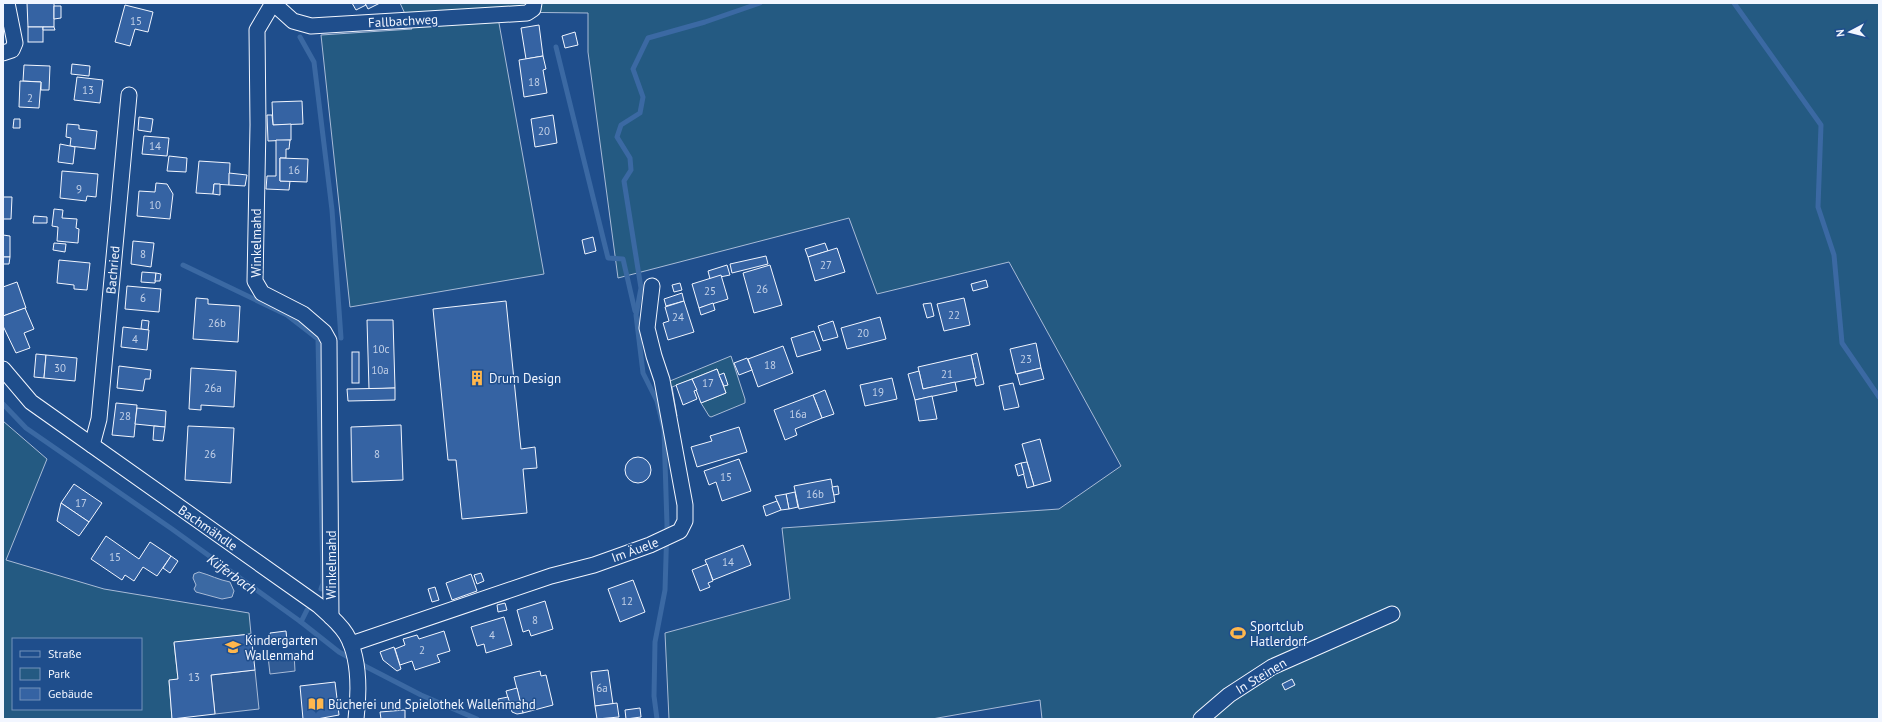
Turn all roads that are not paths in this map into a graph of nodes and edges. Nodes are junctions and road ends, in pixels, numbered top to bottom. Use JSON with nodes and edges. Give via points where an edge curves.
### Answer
{"nodes":[{"id":1,"x":7,"y":3,"type":"edge"},
{"id":2,"x":273,"y":3,"type":"edge"},
{"id":3,"x":534,"y":3,"type":"edge"},
{"id":4,"x":3,"y":53,"type":"edge"},
{"id":5,"x":129,"y":95,"type":"dead end"},
{"id":6,"x":652,"y":286,"type":"dead end"},
{"id":7,"x":3,"y":369,"type":"edge"},
{"id":8,"x":92,"y":445,"type":"junction"},
{"id":9,"x":1392,"y":614,"type":"dead end"},
{"id":10,"x":331,"y":617,"type":"junction"},
{"id":11,"x":351,"y":647,"type":"junction"},
{"id":12,"x":356,"y":719,"type":"edge"},
{"id":13,"x":1201,"y":719,"type":"edge"}],
"edges":[{"from":1,"to":4,"type":"street","via":[[15,44],[12,50]]},
{"from":2,"to":3,"type":"street","name":"Fallbachweg","via":[[293,21],[311,26],[527,13],[533,9]]},
{"from":2,"to":10,"type":"street","name":"Winkelmahd","via":[[257,30],[255,281],[262,293],[303,314],[324,332],[329,341]]},
{"from":5,"to":8,"type":"street","name":"Bachried","via":[[99,419]]},
{"from":6,"to":11,"type":"street","name":"Im Äuele","via":[[647,328],[662,380],[685,505],[685,521],[680,531],[594,565],[551,576]]},
{"from":7,"to":8,"type":"street","name":"Bachmähdle","via":[[31,402]]},
{"from":8,"to":10,"type":"street","name":"Bachmähdle","via":[[318,605]]},
{"from":9,"to":13,"type":"street","name":"In Steinen","via":[[1272,667],[1229,695]]},
{"from":10,"to":11,"type":"street","name":"Bachmähdle","via":[[341,628]]},
{"from":11,"to":12,"type":"street","name":"Bachmähdle","via":[[356,666]]}]}
